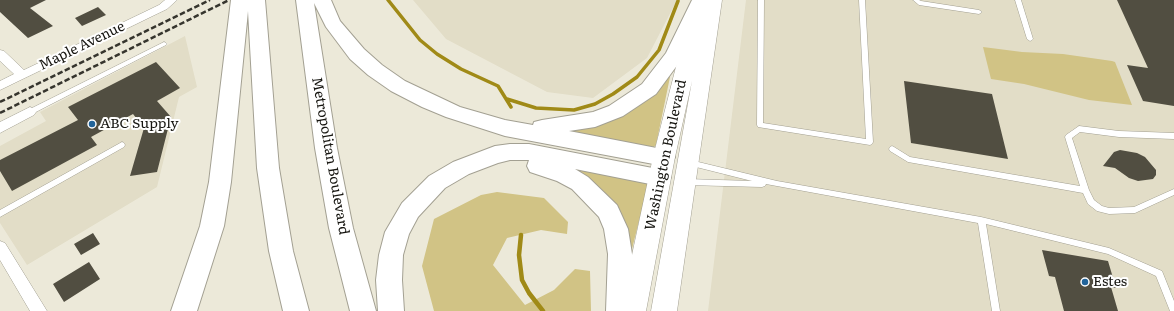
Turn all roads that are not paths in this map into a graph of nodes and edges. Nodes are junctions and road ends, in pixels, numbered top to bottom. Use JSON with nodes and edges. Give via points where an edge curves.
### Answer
{"nodes":[{"id":1,"x":240,"y":0,"type":"edge"},
{"id":2,"x":305,"y":0,"type":"edge"},
{"id":3,"x":322,"y":0,"type":"edge"},
{"id":4,"x":705,"y":0,"type":"edge"},
{"id":5,"x":761,"y":0,"type":"edge"},
{"id":6,"x":862,"y":0,"type":"edge"},
{"id":7,"x":916,"y":0,"type":"edge"},
{"id":8,"x":1018,"y":0,"type":"edge"},
{"id":9,"x":167,"y":3,"type":"edge"},
{"id":10,"x":257,"y":7,"type":"edge"},
{"id":11,"x":980,"y":12,"type":"dead end"},
{"id":12,"x":1030,"y":39,"type":"dead end"},
{"id":13,"x":164,"y":44,"type":"dead end"},
{"id":14,"x":0,"y":54,"type":"edge"},
{"id":15,"x":22,"y":75,"type":"junction"},
{"id":16,"x":0,"y":86,"type":"edge"},
{"id":17,"x":30,"y":112,"type":"joint"},
{"id":18,"x":0,"y":128,"type":"edge"},
{"id":19,"x":505,"y":128,"type":"junction"},
{"id":20,"x":1174,"y":136,"type":"edge"},
{"id":21,"x":122,"y":145,"type":"dead end"},
{"id":22,"x":892,"y":149,"type":"dead end"},
{"id":23,"x":662,"y":167,"type":"junction"},
{"id":24,"x":461,"y":168,"type":"junction"},
{"id":25,"x":687,"y":172,"type":"junction"},
{"id":26,"x":777,"y":184,"type":"junction"},
{"id":27,"x":1085,"y":190,"type":"junction"},
{"id":28,"x":1174,"y":192,"type":"edge"},
{"id":29,"x":0,"y":214,"type":"edge"},
{"id":30,"x":981,"y":220,"type":"junction"},
{"id":31,"x":0,"y":247,"type":"edge"},
{"id":32,"x":40,"y":311,"type":"edge"},
{"id":33,"x":184,"y":311,"type":"edge"},
{"id":34,"x":296,"y":311,"type":"edge"},
{"id":35,"x":363,"y":311,"type":"edge"},
{"id":36,"x":392,"y":311,"type":"edge"},
{"id":37,"x":619,"y":311,"type":"edge"},
{"id":38,"x":633,"y":311,"type":"edge"},
{"id":39,"x":664,"y":311,"type":"edge"},
{"id":40,"x":996,"y":311,"type":"edge"},
{"id":41,"x":1174,"y":311,"type":"edge"}],
"edges":[{"from":1,"to":33,"type":"highway","via":[[220,182],[212,226]]},
{"from":2,"to":35,"type":"highway","name":"Metropolitan Boulevard","via":[[326,148],[342,228]]},
{"from":3,"to":19,"type":"highway","via":[[342,38],[375,70],[429,102]]},
{"from":4,"to":19,"type":"highway","via":[[674,56],[649,89],[634,101],[595,119],[573,124],[547,128]]},
{"from":4,"to":23,"type":"main road","name":"Washington Boulevard"},
{"from":4,"to":25,"type":"main road","name":"Washington Boulevard"},
{"from":5,"to":6,"type":"lane","via":[[760,125],[870,142]]},
{"from":7,"to":11,"type":"lane","via":[[919,3]]},
{"from":8,"to":12,"type":"lane"},
{"from":9,"to":15,"type":"street","name":"Maple Avenue"},
{"from":10,"to":34,"type":"highway","via":[[268,168],[281,251]]},
{"from":13,"to":17,"type":"lane"},
{"from":14,"to":15,"type":"street"},
{"from":15,"to":16,"type":"street","name":"Maple Avenue"},
{"from":17,"to":18,"type":"street"},
{"from":19,"to":23,"type":"highway"},
{"from":20,"to":27,"type":"lane","via":[[1119,134],[1079,129],[1068,138]]},
{"from":21,"to":29,"type":"lane"},
{"from":22,"to":27,"type":"lane","via":[[908,158]]},
{"from":23,"to":24,"type":"highway","via":[[510,152]]},
{"from":23,"to":25,"type":"main road"},
{"from":23,"to":38,"type":"main road","name":"Washington Boulevard"},
{"from":24,"to":36,"type":"highway","via":[[437,182],[421,198],[410,210],[397,232],[391,255],[389,280]]},
{"from":24,"to":37,"type":"highway","via":[[511,164],[549,168],[575,180],[596,197],[609,212],[616,229],[620,254]]},
{"from":25,"to":26,"type":"lane"},
{"from":25,"to":26,"type":"lane"},
{"from":25,"to":39,"type":"main road","name":"Washington Boulevard"},
{"from":26,"to":30,"type":"lane"},
{"from":27,"to":28,"type":"lane","via":[[1090,202],[1100,209],[1109,211],[1135,210]]},
{"from":30,"to":40,"type":"lane"},
{"from":30,"to":41,"type":"lane","via":[[1109,251],[1159,274]]},
{"from":31,"to":32,"type":"street"}]}
